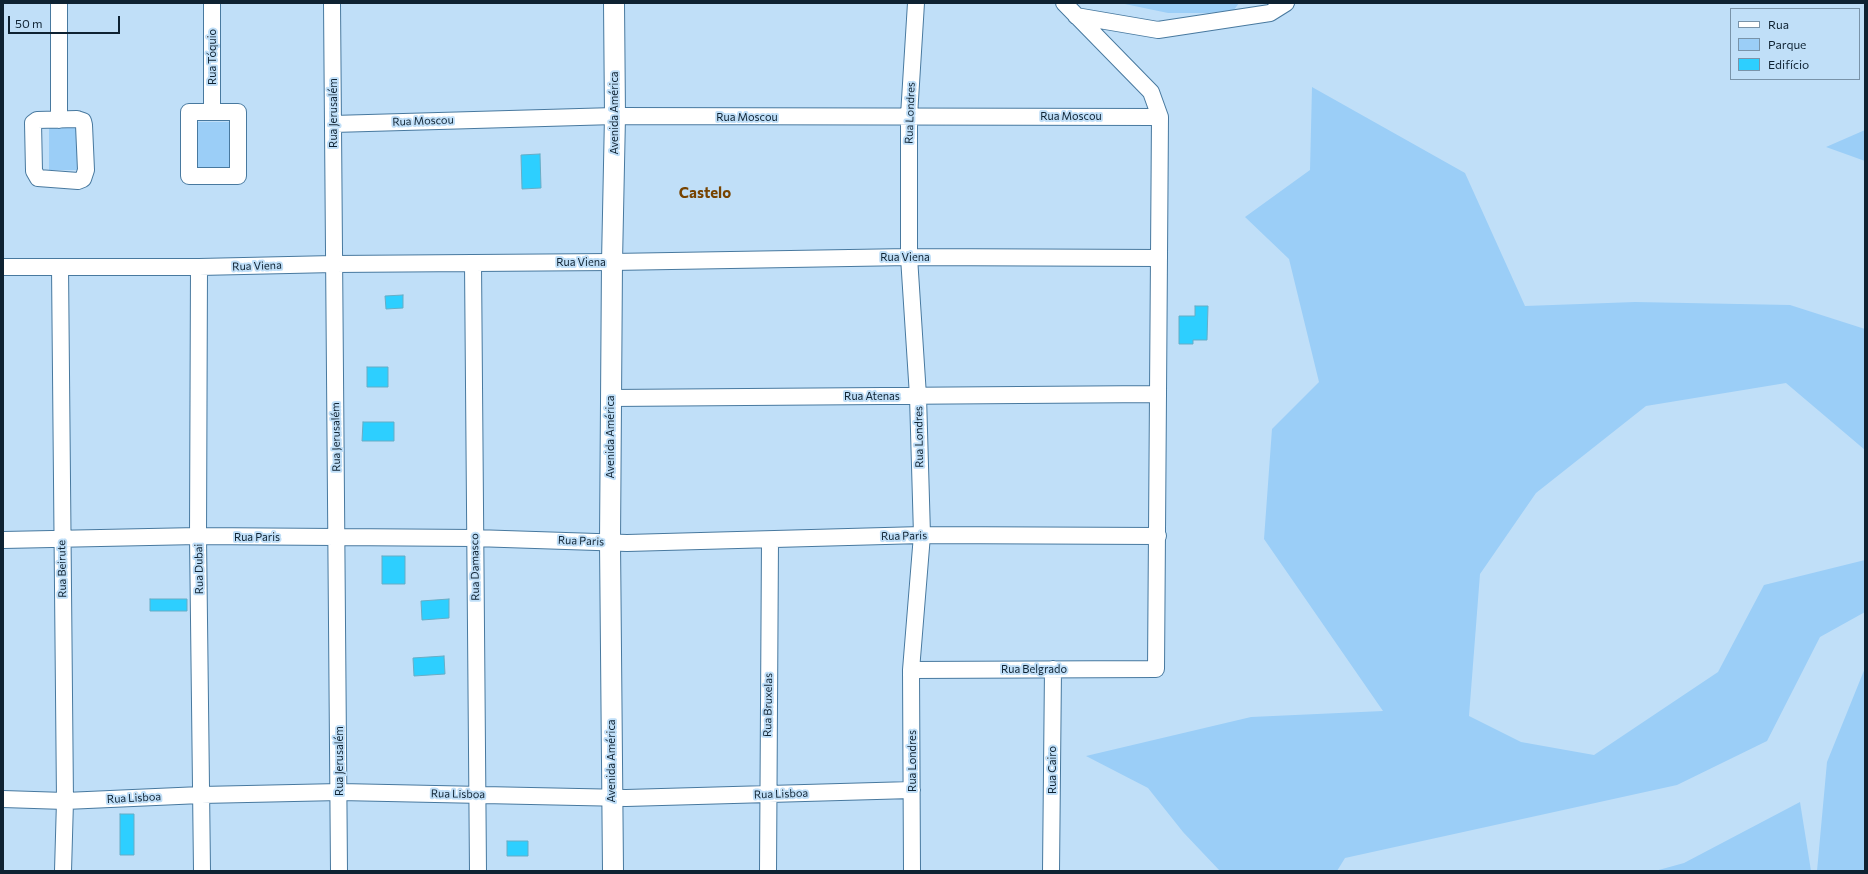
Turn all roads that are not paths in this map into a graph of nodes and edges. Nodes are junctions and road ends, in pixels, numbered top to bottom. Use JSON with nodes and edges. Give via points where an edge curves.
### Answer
{"nodes":[{"id":1,"x":59,"y":3,"type":"edge"},
{"id":2,"x":212,"y":3,"type":"edge"},
{"id":3,"x":332,"y":3,"type":"edge"},
{"id":4,"x":614,"y":3,"type":"edge"},
{"id":5,"x":916,"y":3,"type":"edge"},
{"id":6,"x":1064,"y":3,"type":"edge"},
{"id":7,"x":1286,"y":3,"type":"edge"},
{"id":8,"x":1076,"y":16,"type":"junction"},
{"id":9,"x":212,"y":112,"type":"junction"},
{"id":10,"x":615,"y":116,"type":"junction"},
{"id":11,"x":909,"y":116,"type":"junction"},
{"id":12,"x":1160,"y":116,"type":"junction"},
{"id":13,"x":59,"y":120,"type":"junction"},
{"id":14,"x":333,"y":124,"type":"junction"},
{"id":15,"x":909,"y":257,"type":"junction"},
{"id":16,"x":1159,"y":258,"type":"junction"},
{"id":17,"x":612,"y":262,"type":"junction"},
{"id":18,"x":473,"y":263,"type":"junction"},
{"id":19,"x":334,"y":264,"type":"junction"},
{"id":20,"x":3,"y":267,"type":"edge"},
{"id":21,"x":60,"y":267,"type":"junction"},
{"id":22,"x":199,"y":267,"type":"junction"},
{"id":23,"x":1157,"y":394,"type":"junction"},
{"id":24,"x":918,"y":396,"type":"junction"},
{"id":25,"x":610,"y":398,"type":"junction"},
{"id":26,"x":922,"y":535,"type":"junction"},
{"id":27,"x":198,"y":536,"type":"junction"},
{"id":28,"x":1158,"y":536,"type":"junction"},
{"id":29,"x":62,"y":538,"type":"junction"},
{"id":30,"x":338,"y":538,"type":"junction"},
{"id":31,"x":474,"y":538,"type":"junction"},
{"id":32,"x":3,"y":540,"type":"edge"},
{"id":33,"x":770,"y":540,"type":"junction"},
{"id":34,"x":610,"y":542,"type":"junction"},
{"id":35,"x":1053,"y":669,"type":"junction"},
{"id":36,"x":911,"y":670,"type":"junction"},
{"id":37,"x":912,"y":790,"type":"junction"},
{"id":38,"x":340,"y":792,"type":"junction"},
{"id":39,"x":201,"y":795,"type":"junction"},
{"id":40,"x":478,"y":795,"type":"junction"},
{"id":41,"x":767,"y":795,"type":"junction"},
{"id":42,"x":612,"y":797,"type":"junction"},
{"id":43,"x":3,"y":799,"type":"edge"},
{"id":44,"x":65,"y":801,"type":"junction"},
{"id":45,"x":63,"y":871,"type":"edge"},
{"id":46,"x":202,"y":871,"type":"edge"},
{"id":47,"x":339,"y":871,"type":"edge"},
{"id":48,"x":478,"y":871,"type":"edge"},
{"id":49,"x":613,"y":871,"type":"edge"},
{"id":50,"x":768,"y":871,"type":"edge"},
{"id":51,"x":912,"y":871,"type":"edge"},
{"id":52,"x":1051,"y":871,"type":"edge"}],
"edges":[{"from":1,"to":13,"type":"street"},
{"from":2,"to":9,"type":"street","name":"Rua Tóquio"},
{"from":3,"to":14,"type":"street","name":"Rua Jerusalém"},
{"from":4,"to":10,"type":"street","name":"Avenida América"},
{"from":5,"to":11,"type":"street","name":"Rua Londres"},
{"from":6,"to":8,"type":"street"},
{"from":7,"to":8,"type":"street","via":[[1270,13],[1158,30]]},
{"from":8,"to":12,"type":"street","via":[[1151,92]]},
{"from":9,"to":9,"type":"street","via":[[238,112],[238,176],[189,176],[189,112]]},
{"from":10,"to":11,"type":"street","name":"Rua Moscou"},
{"from":10,"to":14,"type":"street","name":"Rua Moscou"},
{"from":10,"to":17,"type":"street","name":"Avenida América"},
{"from":11,"to":12,"type":"street","name":"Rua Moscou"},
{"from":11,"to":15,"type":"street","name":"Rua Londres"},
{"from":12,"to":16,"type":"street"},
{"from":13,"to":13,"type":"street","via":[[83,121],[86,170],[83,179],[78,181],[41,179],[35,174],[33,123],[37,120]]},
{"from":14,"to":19,"type":"street","name":"Rua Jerusalém"},
{"from":15,"to":16,"type":"street","name":"Rua Viena"},
{"from":15,"to":17,"type":"street","name":"Rua Viena"},
{"from":15,"to":24,"type":"street","name":"Rua Londres"},
{"from":16,"to":23,"type":"street"},
{"from":17,"to":18,"type":"street","name":"Rua Viena"},
{"from":17,"to":25,"type":"street","name":"Avenida América"},
{"from":18,"to":19,"type":"street","name":"Rua Viena"},
{"from":18,"to":31,"type":"street","name":"Rua Damasco"},
{"from":19,"to":22,"type":"street","name":"Rua Viena"},
{"from":19,"to":30,"type":"street","name":"Rua Jerusalém"},
{"from":20,"to":21,"type":"street","name":"Rua Viena"},
{"from":21,"to":22,"type":"street","name":"Rua Viena"},
{"from":21,"to":29,"type":"street","name":"Rua Beirute"},
{"from":22,"to":27,"type":"street","name":"Rua Dubai"},
{"from":23,"to":24,"type":"street","name":"Rua Atenas"},
{"from":23,"to":28,"type":"street"},
{"from":24,"to":25,"type":"street","name":"Rua Atenas"},
{"from":24,"to":26,"type":"street","name":"Rua Londres"},
{"from":25,"to":34,"type":"street","name":"Avenida América"},
{"from":26,"to":28,"type":"street","name":"Rua Paris"},
{"from":26,"to":33,"type":"street","name":"Rua Paris"},
{"from":26,"to":36,"type":"street","name":"Rua Londres"},
{"from":27,"to":29,"type":"street","name":"Rua Paris"},
{"from":27,"to":30,"type":"street","name":"Rua Paris"},
{"from":27,"to":39,"type":"street","name":"Rua Dubai"},
{"from":28,"to":35,"type":"street","name":"Rua Belgrado","via":[[1156,669]]},
{"from":29,"to":32,"type":"street","name":"Rua Paris"},
{"from":29,"to":44,"type":"street","name":"Rua Beirute"},
{"from":30,"to":31,"type":"street","name":"Rua Paris"},
{"from":30,"to":38,"type":"street","name":"Rua Jerusalém"},
{"from":31,"to":34,"type":"street","name":"Rua Paris"},
{"from":31,"to":40,"type":"street","name":"Rua Damasco"},
{"from":33,"to":34,"type":"street","name":"Rua Paris"},
{"from":33,"to":41,"type":"street","name":"Rua Bruxelas"},
{"from":34,"to":42,"type":"street","name":"Avenida América"},
{"from":35,"to":36,"type":"street","name":"Rua Belgrado"},
{"from":35,"to":52,"type":"street","name":"Rua Cairo"},
{"from":36,"to":37,"type":"street","name":"Rua Londres"},
{"from":37,"to":41,"type":"street","name":"Rua Lisboa"},
{"from":37,"to":51,"type":"street","name":"Rua Londres"},
{"from":38,"to":39,"type":"street","name":"Rua Lisboa"},
{"from":38,"to":40,"type":"street","name":"Rua Lisboa"},
{"from":38,"to":47,"type":"street","name":"Rua Jerusalém"},
{"from":39,"to":44,"type":"street","name":"Rua Lisboa"},
{"from":39,"to":46,"type":"street","name":"Rua Dubai"},
{"from":40,"to":42,"type":"street","name":"Rua Lisboa"},
{"from":40,"to":48,"type":"street","name":"Rua Damasco"},
{"from":41,"to":42,"type":"street","name":"Rua Lisboa"},
{"from":41,"to":50,"type":"street","name":"Rua Bruxelas"},
{"from":42,"to":49,"type":"street","name":"Avenida América"},
{"from":43,"to":44,"type":"street","name":"Rua Lisboa"},
{"from":44,"to":45,"type":"street","name":"Rua Beirute"}]}
